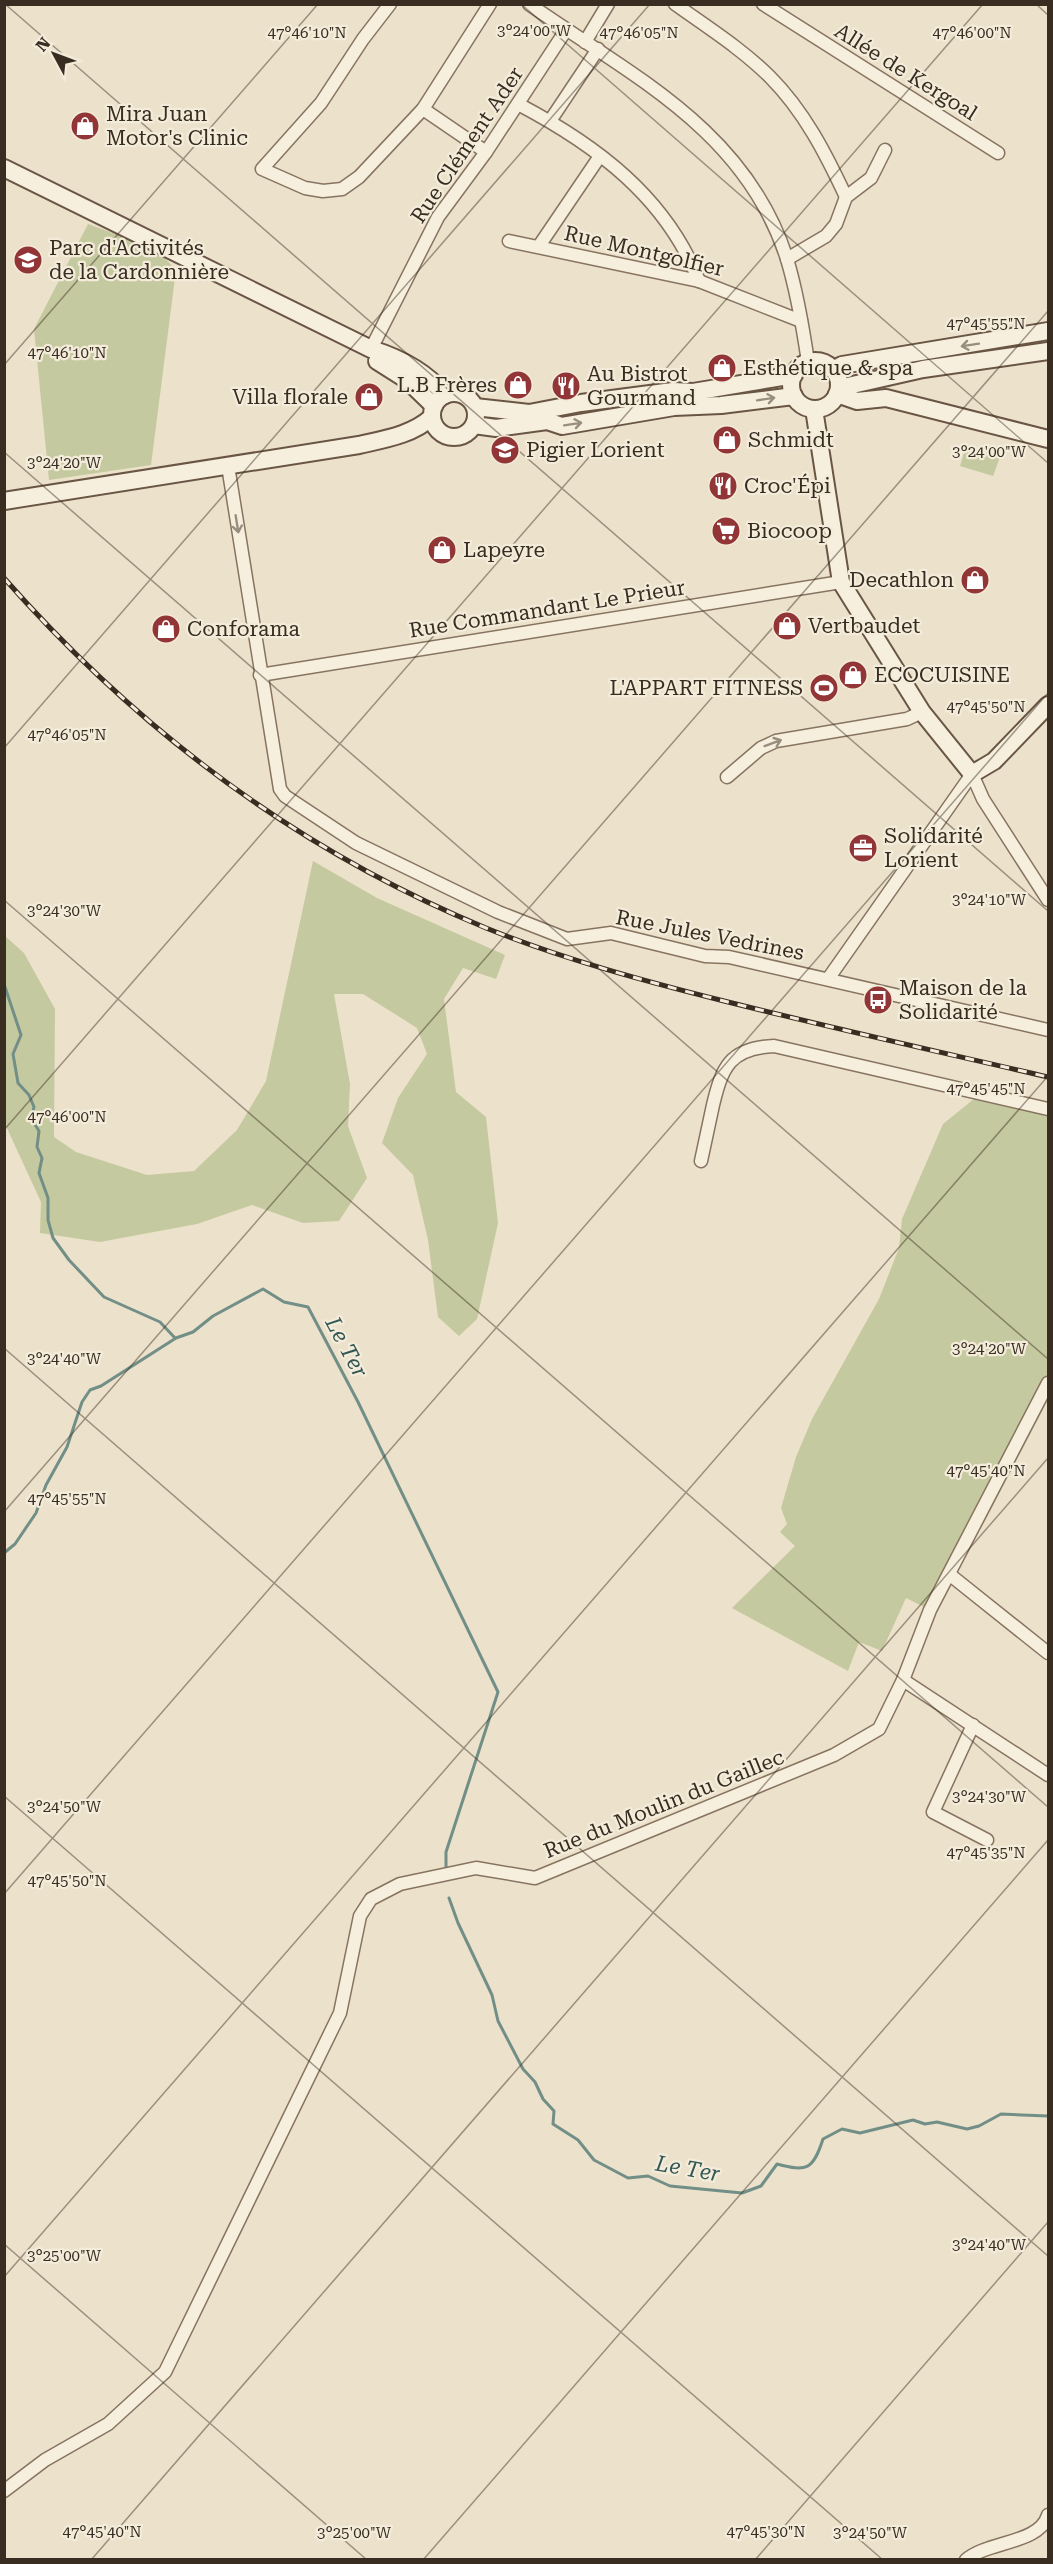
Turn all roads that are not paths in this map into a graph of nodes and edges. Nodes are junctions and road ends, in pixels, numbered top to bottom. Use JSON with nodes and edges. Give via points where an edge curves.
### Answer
{"nodes":[{"id":1,"x":390,"y":4,"type":"edge"},
{"id":2,"x":490,"y":4,"type":"edge"},
{"id":3,"x":529,"y":4,"type":"edge"},
{"id":4,"x":608,"y":4,"type":"edge"},
{"id":5,"x":675,"y":4,"type":"edge"},
{"id":6,"x":763,"y":4,"type":"edge"},
{"id":7,"x":567,"y":30,"type":"junction"},
{"id":8,"x":585,"y":42,"type":"junction"},
{"id":9,"x":598,"y":49,"type":"junction"},
{"id":10,"x":518,"y":104,"type":"junction"},
{"id":11,"x":423,"y":109,"type":"junction"},
{"id":12,"x":550,"y":121,"type":"junction"},
{"id":13,"x":885,"y":150,"type":"dead end"},
{"id":14,"x":486,"y":152,"type":"junction"},
{"id":15,"x":998,"y":153,"type":"dead end"},
{"id":16,"x":600,"y":156,"type":"junction"},
{"id":17,"x":4,"y":168,"type":"edge"},
{"id":18,"x":846,"y":197,"type":"junction"},
{"id":19,"x":509,"y":241,"type":"dead end"},
{"id":20,"x":539,"y":246,"type":"junction"},
{"id":21,"x":787,"y":259,"type":"junction"},
{"id":22,"x":699,"y":281,"type":"junction"},
{"id":23,"x":801,"y":321,"type":"junction"},
{"id":24,"x":1048,"y":331,"type":"edge"},
{"id":25,"x":371,"y":349,"type":"junction"},
{"id":26,"x":1048,"y":351,"type":"edge"},
{"id":27,"x":808,"y":362,"type":"junction"},
{"id":28,"x":833,"y":370,"type":"junction"},
{"id":29,"x":794,"y":375,"type":"junction"},
{"id":30,"x":838,"y":391,"type":"junction"},
{"id":31,"x":794,"y":396,"type":"junction"},
{"id":32,"x":437,"y":406,"type":"junction"},
{"id":33,"x":475,"y":407,"type":"junction"},
{"id":34,"x":814,"y":409,"type":"junction"},
{"id":35,"x":474,"y":425,"type":"junction"},
{"id":36,"x":442,"y":434,"type":"junction"},
{"id":37,"x":395,"y":437,"type":"junction"},
{"id":38,"x":1048,"y":439,"type":"edge"},
{"id":39,"x":228,"y":466,"type":"junction"},
{"id":40,"x":4,"y":501,"type":"edge"},
{"id":41,"x":841,"y":582,"type":"junction"},
{"id":42,"x":260,"y":675,"type":"junction"},
{"id":43,"x":1048,"y":705,"type":"edge"},
{"id":44,"x":922,"y":712,"type":"junction"},
{"id":45,"x":972,"y":774,"type":"junction"},
{"id":46,"x":727,"y":777,"type":"dead end"},
{"id":47,"x":1048,"y":900,"type":"edge"},
{"id":48,"x":828,"y":979,"type":"junction"},
{"id":49,"x":1048,"y":1030,"type":"edge"},
{"id":50,"x":1048,"y":1109,"type":"edge"},
{"id":51,"x":701,"y":1161,"type":"dead end"},
{"id":52,"x":1048,"y":1383,"type":"edge"},
{"id":53,"x":949,"y":1574,"type":"junction"},
{"id":54,"x":1048,"y":1653,"type":"edge"},
{"id":55,"x":903,"y":1680,"type":"junction"},
{"id":56,"x":973,"y":1725,"type":"junction"},
{"id":57,"x":1048,"y":1775,"type":"edge"},
{"id":58,"x":987,"y":1840,"type":"dead end"},
{"id":59,"x":4,"y":2491,"type":"edge"},
{"id":60,"x":1048,"y":2515,"type":"edge"},
{"id":61,"x":966,"y":2559,"type":"edge"}],
"edges":[{"from":1,"to":11,"type":"street","via":[[321,103],[262,169],[305,188],[342,189],[359,177]]},
{"from":2,"to":11,"type":"street"},
{"from":3,"to":7,"type":"street"},
{"from":4,"to":8,"type":"street"},
{"from":5,"to":18,"type":"street","via":[[739,50],[770,78],[801,115]]},
{"from":6,"to":15,"type":"street","name":"Allée de Kergoal"},
{"from":7,"to":8,"type":"street"},
{"from":7,"to":10,"type":"street","name":"Rue Clément Ader"},
{"from":8,"to":9,"type":"street"},
{"from":9,"to":12,"type":"street"},
{"from":9,"to":21,"type":"street","via":[[674,103],[720,144],[758,198]]},
{"from":10,"to":12,"type":"street"},
{"from":10,"to":14,"type":"street","name":"Rue Clément Ader"},
{"from":11,"to":14,"type":"street"},
{"from":12,"to":16,"type":"street"},
{"from":13,"to":18,"type":"street","via":[[871,178]]},
{"from":14,"to":25,"type":"street","name":"Rue Clément Ader","via":[[438,218]]},
{"from":16,"to":20,"type":"street"},
{"from":16,"to":22,"type":"street","via":[[625,172],[650,198],[674,230]]},
{"from":17,"to":25,"type":"main road"},
{"from":18,"to":21,"type":"street","via":[[836,224],[826,236]]},
{"from":19,"to":20,"type":"street","name":"Rue Montgolfier"},
{"from":20,"to":22,"type":"street","name":"Rue Montgolfier"},
{"from":21,"to":23,"type":"street"},
{"from":22,"to":23,"type":"street","name":"Rue Montgolfier"},
{"from":23,"to":27,"type":"street"},
{"from":24,"to":28,"type":"main road","one_way":true,"via":[[842,365]]},
{"from":25,"to":32,"type":"main road","via":[[377,361]]},
{"from":26,"to":30,"type":"main road","via":[[923,369]]},
{"from":27,"to":28,"type":"main road","via":[[822,362]]},
{"from":27,"to":29,"type":"main road"},
{"from":28,"to":30,"type":"main road"},
{"from":29,"to":31,"type":"main road"},
{"from":29,"to":33,"type":"main road","via":[[529,413]]},
{"from":30,"to":34,"type":"main road","via":[[828,405]]},
{"from":30,"to":38,"type":"main road","via":[[856,401],[886,398]]},
{"from":31,"to":34,"type":"main road","via":[[802,405]]},
{"from":35,"to":31,"type":"main road","one_way":true,"via":[[496,428],[547,421],[562,426],[674,407]]},
{"from":32,"to":33,"type":"main road","via":[[463,394]]},
{"from":32,"to":36,"type":"main road","via":[[435,427]]},
{"from":32,"to":37,"type":"main road","via":[[424,425]]},
{"from":33,"to":35,"type":"main road"},
{"from":34,"to":41,"type":"main road"},
{"from":35,"to":36,"type":"main road","via":[[460,437]]},
{"from":36,"to":37,"type":"main road"},
{"from":37,"to":39,"type":"main road"},
{"from":39,"to":40,"type":"main road"},
{"from":39,"to":42,"type":"street","one_way":true},
{"from":41,"to":42,"type":"street","name":"Rue Commandant Le Prieur"},
{"from":41,"to":44,"type":"main road"},
{"from":42,"to":48,"type":"street","name":"Rue Jules Vedrines","via":[[280,789],[365,848],[498,912],[567,939],[611,933],[705,956],[729,957]]},
{"from":43,"to":45,"type":"main road","via":[[994,760]]},
{"from":44,"to":45,"type":"main road"},
{"from":46,"to":44,"type":"street","one_way":true,"via":[[761,748],[776,741],[907,719]]},
{"from":45,"to":47,"type":"street","via":[[983,799]]},
{"from":45,"to":48,"type":"street"},
{"from":48,"to":49,"type":"street","name":"Rue Jules Vedrines"},
{"from":50,"to":51,"type":"street","via":[[774,1046],[757,1047],[736,1057],[721,1074]]},
{"from":52,"to":53,"type":"street","name":"Rue du Moulin du Gaillec"},
{"from":53,"to":54,"type":"street"},
{"from":53,"to":55,"type":"street","name":"Rue du Moulin du Gaillec","via":[[930,1610]]},
{"from":55,"to":56,"type":"street"},
{"from":55,"to":59,"type":"street","name":"Rue du Moulin du Gaillec","via":[[879,1730],[834,1755],[535,1878],[476,1868],[400,1884],[371,1899],[360,1916],[340,2013],[165,2372],[108,2424],[45,2460]]},
{"from":56,"to":57,"type":"street"},
{"from":56,"to":58,"type":"street","via":[[933,1812]]},
{"from":60,"to":61,"type":"street","via":[[1046,2524],[1029,2535],[975,2552]]}]}
